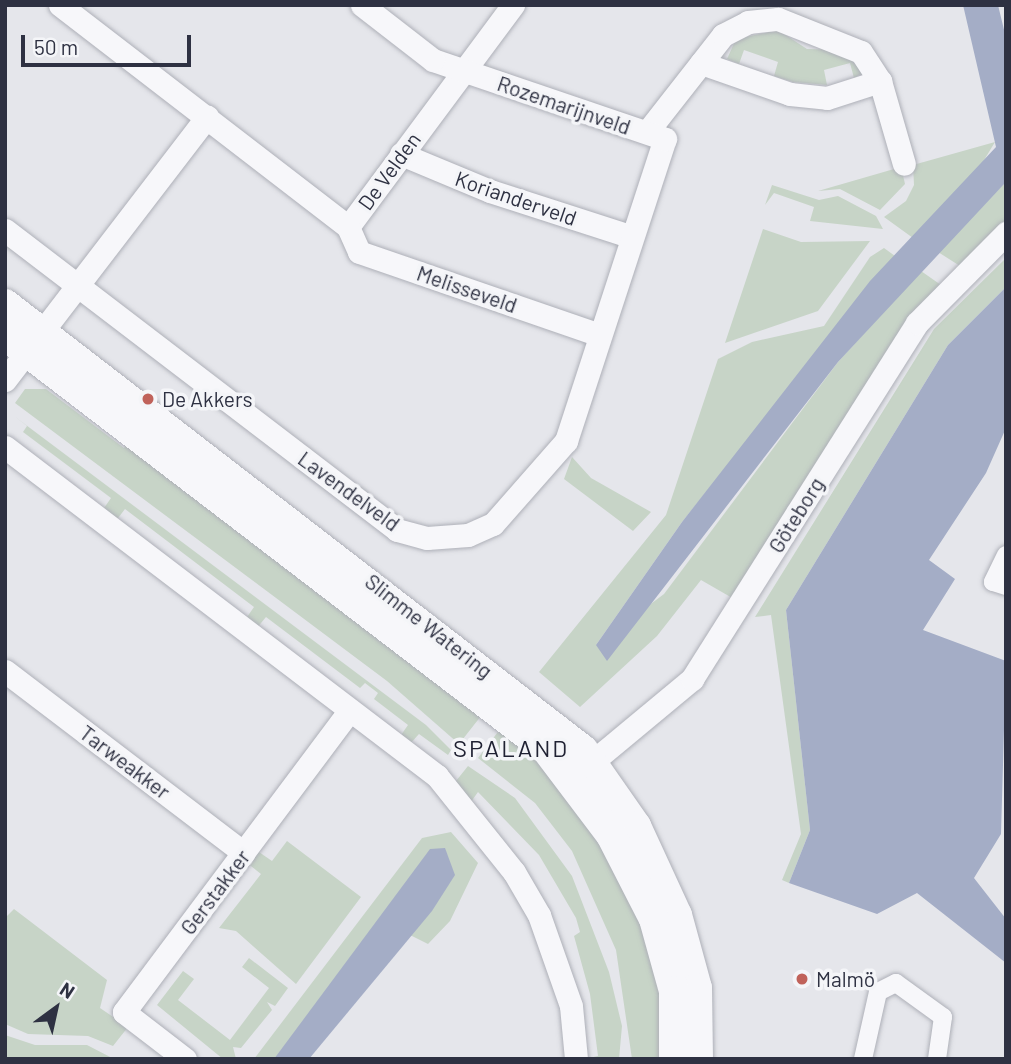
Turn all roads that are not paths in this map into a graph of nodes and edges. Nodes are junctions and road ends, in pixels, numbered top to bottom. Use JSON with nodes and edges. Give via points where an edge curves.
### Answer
{"nodes":[{"id":1,"x":60,"y":5,"type":"edge"},
{"id":2,"x":362,"y":5,"type":"edge"},
{"id":3,"x":513,"y":5,"type":"edge"},
{"id":4,"x":701,"y":63,"type":"junction"},
{"id":5,"x":464,"y":71,"type":"junction"},
{"id":6,"x":880,"y":81,"type":"junction"},
{"id":7,"x":207,"y":117,"type":"junction"},
{"id":8,"x":656,"y":136,"type":"junction"},
{"id":9,"x":401,"y":154,"type":"junction"},
{"id":10,"x":904,"y":164,"type":"dead end"},
{"id":11,"x":348,"y":227,"type":"junction"},
{"id":12,"x":5,"y":230,"type":"edge"},
{"id":13,"x":1006,"y":233,"type":"edge"},
{"id":14,"x":632,"y":237,"type":"junction"},
{"id":15,"x":79,"y":287,"type":"junction"},
{"id":16,"x":5,"y":304,"type":"edge"},
{"id":17,"x":5,"y":335,"type":"edge"},
{"id":18,"x":600,"y":335,"type":"junction"},
{"id":19,"x":37,"y":344,"type":"junction"},
{"id":20,"x":5,"y":380,"type":"edge"},
{"id":21,"x":5,"y":447,"type":"edge"},
{"id":22,"x":1006,"y":555,"type":"edge"},
{"id":23,"x":1006,"y":586,"type":"edge"},
{"id":24,"x":5,"y":671,"type":"edge"},
{"id":25,"x":350,"y":710,"type":"junction"},
{"id":26,"x":581,"y":771,"type":"junction"},
{"id":27,"x":244,"y":853,"type":"junction"},
{"id":28,"x":185,"y":1059,"type":"edge"},
{"id":29,"x":576,"y":1059,"type":"edge"},
{"id":30,"x":674,"y":1059,"type":"edge"},
{"id":31,"x":698,"y":1059,"type":"edge"},
{"id":32,"x":863,"y":1059,"type":"edge"},
{"id":33,"x":937,"y":1059,"type":"edge"}],
"edges":[{"from":1,"to":7,"type":"street","name":"De Velden"},
{"from":2,"to":5,"type":"street","name":"Rozemarijnveld","via":[[433,60]]},
{"from":3,"to":5,"type":"street","name":"De Velden"},
{"from":4,"to":6,"type":"street","via":[[790,94],[827,98]]},
{"from":4,"to":6,"type":"street","name":"Lavendelveld","via":[[723,35],[748,22],[778,19],[861,52]]},
{"from":4,"to":8,"type":"street","name":"Lavendelveld"},
{"from":5,"to":8,"type":"street","name":"Rozemarijnveld"},
{"from":5,"to":9,"type":"street","name":"De Velden"},
{"from":6,"to":10,"type":"street","name":"Lavendelveld"},
{"from":7,"to":11,"type":"street","name":"De Velden"},
{"from":7,"to":15,"type":"street"},
{"from":8,"to":14,"type":"street","name":"Lavendelveld"},
{"from":9,"to":11,"type":"street","name":"De Velden"},
{"from":9,"to":14,"type":"street","name":"Korianderveld","via":[[490,191]]},
{"from":11,"to":18,"type":"street","name":"Melisseveld","via":[[359,252]]},
{"from":12,"to":15,"type":"street","name":"Lavendelveld"},
{"from":13,"to":26,"type":"street","name":"Göteborg","via":[[917,323],[692,680]]},
{"from":14,"to":18,"type":"street","name":"Lavendelveld"},
{"from":15,"to":18,"type":"street","name":"Lavendelveld","via":[[397,530],[427,538],[468,535],[493,524],[530,487],[566,441]]},
{"from":15,"to":19,"type":"street"},
{"from":16,"to":19,"type":"street","name":"Slimme Watering"},
{"from":17,"to":19,"type":"street","name":"Slimme Watering"},
{"from":19,"to":20,"type":"street"},
{"from":19,"to":26,"type":"street","name":"Slimme Watering"},
{"from":21,"to":25,"type":"street"},
{"from":22,"to":23,"type":"street","via":[[993,582]]},
{"from":24,"to":27,"type":"street","name":"Tarweakker"},
{"from":25,"to":27,"type":"street","name":"Gerstakker"},
{"from":25,"to":29,"type":"street","via":[[446,788],[514,872],[539,915],[571,1006]]},
{"from":26,"to":30,"type":"street","name":"Slimme Watering","via":[[654,919],[674,991]]},
{"from":26,"to":31,"type":"street","name":"Slimme Watering","via":[[636,826],[677,915],[697,988]]},
{"from":27,"to":28,"type":"street","name":"Gerstakker","via":[[124,1012]]},
{"from":32,"to":33,"type":"street","via":[[878,992],[896,983],[943,1017]]}]}
